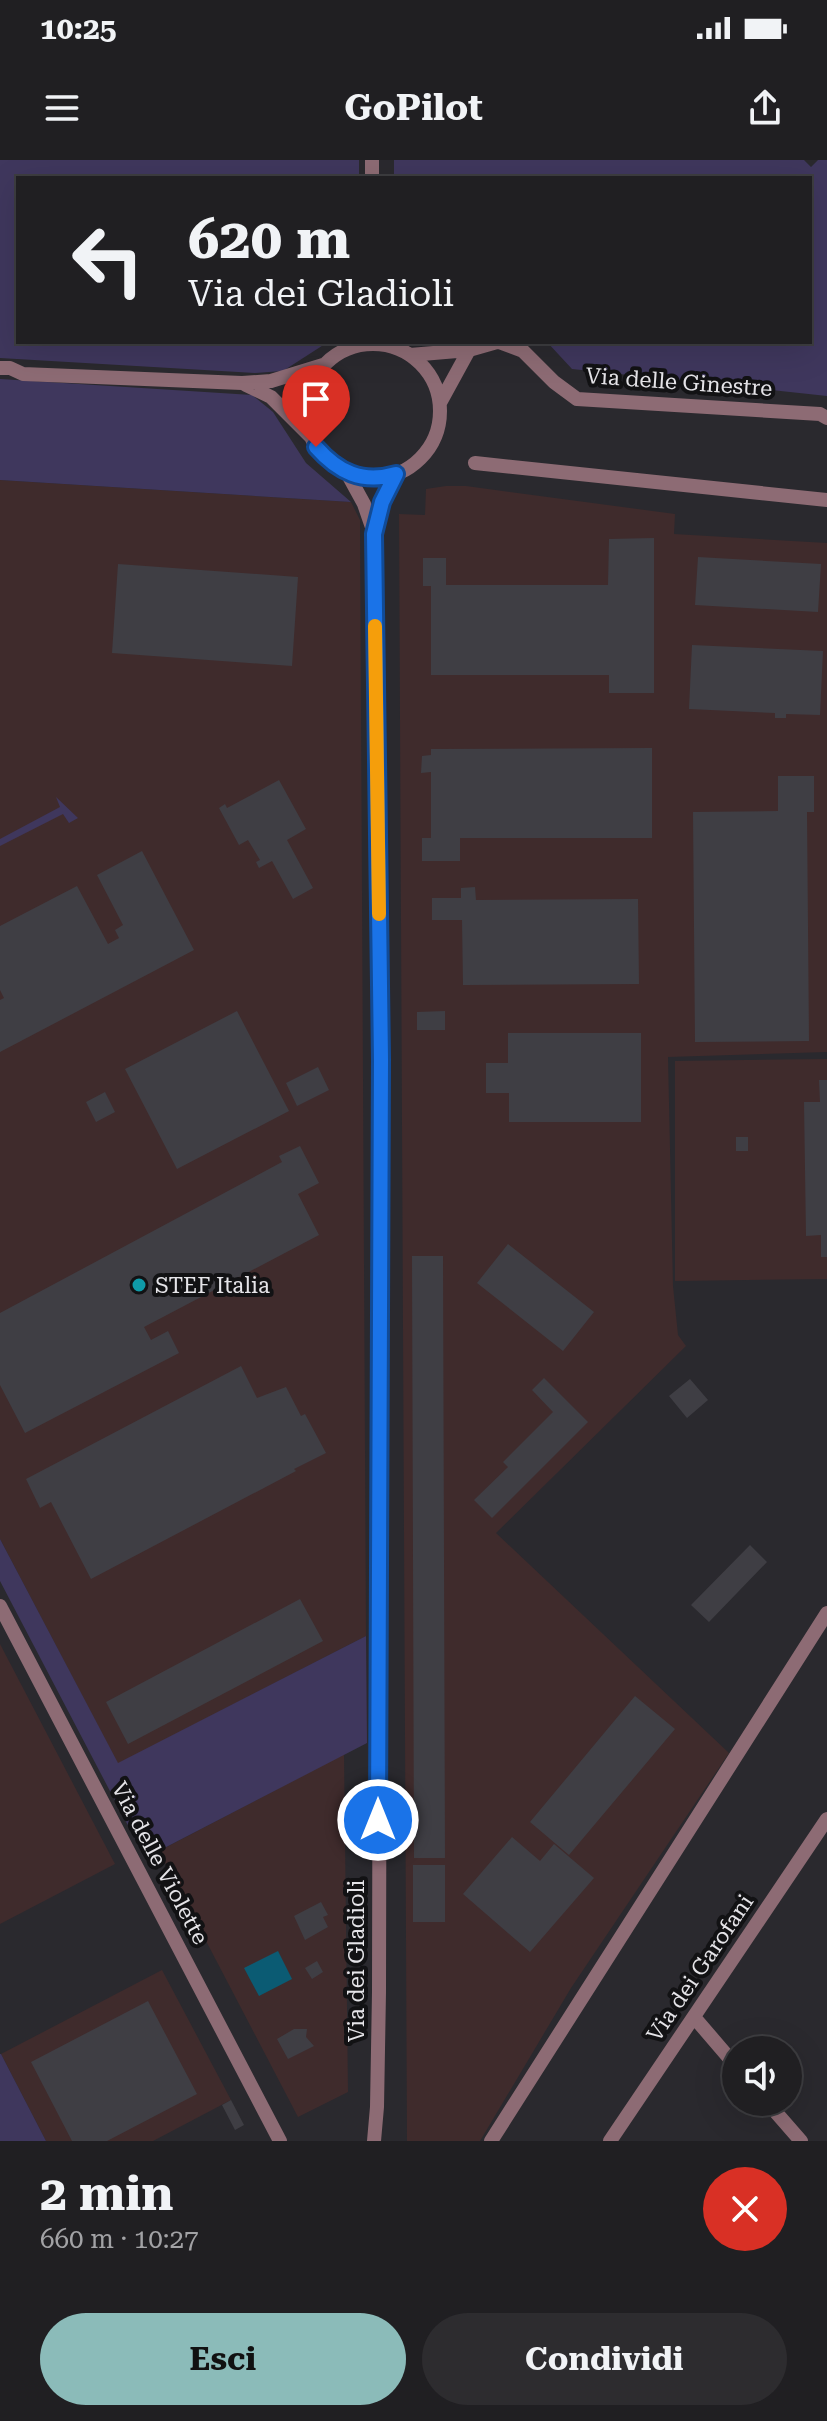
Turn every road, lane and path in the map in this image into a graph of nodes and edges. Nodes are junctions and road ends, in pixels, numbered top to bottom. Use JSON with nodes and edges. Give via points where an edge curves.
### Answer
{"nodes":[{"id":1,"x":491,"y":344,"type":"edge"},
{"id":2,"x":504,"y":344,"type":"edge"},
{"id":3,"x":345,"y":346,"type":"edge"},
{"id":4,"x":403,"y":349,"type":"edge"},
{"id":5,"x":469,"y":350,"type":"junction"},
{"id":6,"x":323,"y":365,"type":"junction"},
{"id":7,"x":0,"y":368,"type":"edge"},
{"id":8,"x":23,"y":374,"type":"junction"},
{"id":9,"x":0,"y":375,"type":"edge"},
{"id":10,"x":242,"y":383,"type":"junction"},
{"id":11,"x":440,"y":403,"type":"junction"},
{"id":12,"x":827,"y":418,"type":"edge"},
{"id":13,"x":310,"y":436,"type":"junction"},
{"id":14,"x":475,"y":463,"type":"dead end"},
{"id":15,"x":347,"y":473,"type":"junction"},
{"id":16,"x":396,"y":474,"type":"junction"},
{"id":17,"x":827,"y":500,"type":"edge"},
{"id":18,"x":374,"y":534,"type":"junction"},
{"id":19,"x":0,"y":1606,"type":"edge"},
{"id":20,"x":827,"y":1613,"type":"edge"},
{"id":21,"x":827,"y":1819,"type":"edge"},
{"id":22,"x":694,"y":2017,"type":"junction"},
{"id":23,"x":722,"y":2050,"type":"edge"},
{"id":24,"x":779,"y":2116,"type":"edge"},
{"id":25,"x":373,"y":2140,"type":"edge"},
{"id":26,"x":280,"y":2141,"type":"edge"},
{"id":27,"x":491,"y":2141,"type":"edge"},
{"id":28,"x":610,"y":2141,"type":"edge"},
{"id":29,"x":801,"y":2141,"type":"edge"}],
"edges":[{"from":1,"to":5,"type":"street","name":"Via delle Ginestre"},
{"from":2,"to":12,"type":"street","name":"Via delle Ginestre","via":[[523,351],[577,399]]},
{"from":3,"to":4,"type":"street","via":[[384,344]]},
{"from":3,"to":6,"type":"street"},
{"from":4,"to":5,"type":"street","name":"Via delle Ginestre"},
{"from":4,"to":11,"type":"street","via":[[433,380]]},
{"from":5,"to":11,"type":"street"},
{"from":6,"to":10,"type":"street","via":[[271,381]]},
{"from":6,"to":13,"type":"street","via":[[307,395]]},
{"from":7,"to":8,"type":"street"},
{"from":8,"to":9,"type":"street"},
{"from":8,"to":10,"type":"street"},
{"from":10,"to":13,"type":"street","via":[[271,397]]},
{"from":11,"to":16,"type":"street","name":"Via dei Gladioli","via":[[434,439],[423,457]]},
{"from":13,"to":15,"type":"street","name":"Via dei Gladioli","via":[[331,465]]},
{"from":14,"to":17,"type":"street"},
{"from":15,"to":16,"type":"street","via":[[370,479]]},
{"from":15,"to":18,"type":"street","name":"Via dei Gladioli"},
{"from":16,"to":18,"type":"street","name":"Via dei Gladioli"},
{"from":18,"to":25,"type":"street","name":"Via dei Gladioli","via":[[381,1060],[379,2006]]},
{"from":19,"to":26,"type":"street","name":"Via delle Violette"},
{"from":20,"to":27,"type":"street"},
{"from":21,"to":22,"type":"street","name":"Via dei Garofani"},
{"from":22,"to":23,"type":"street"},
{"from":22,"to":28,"type":"street","name":"Via dei Garofani"},
{"from":24,"to":29,"type":"street"}]}
